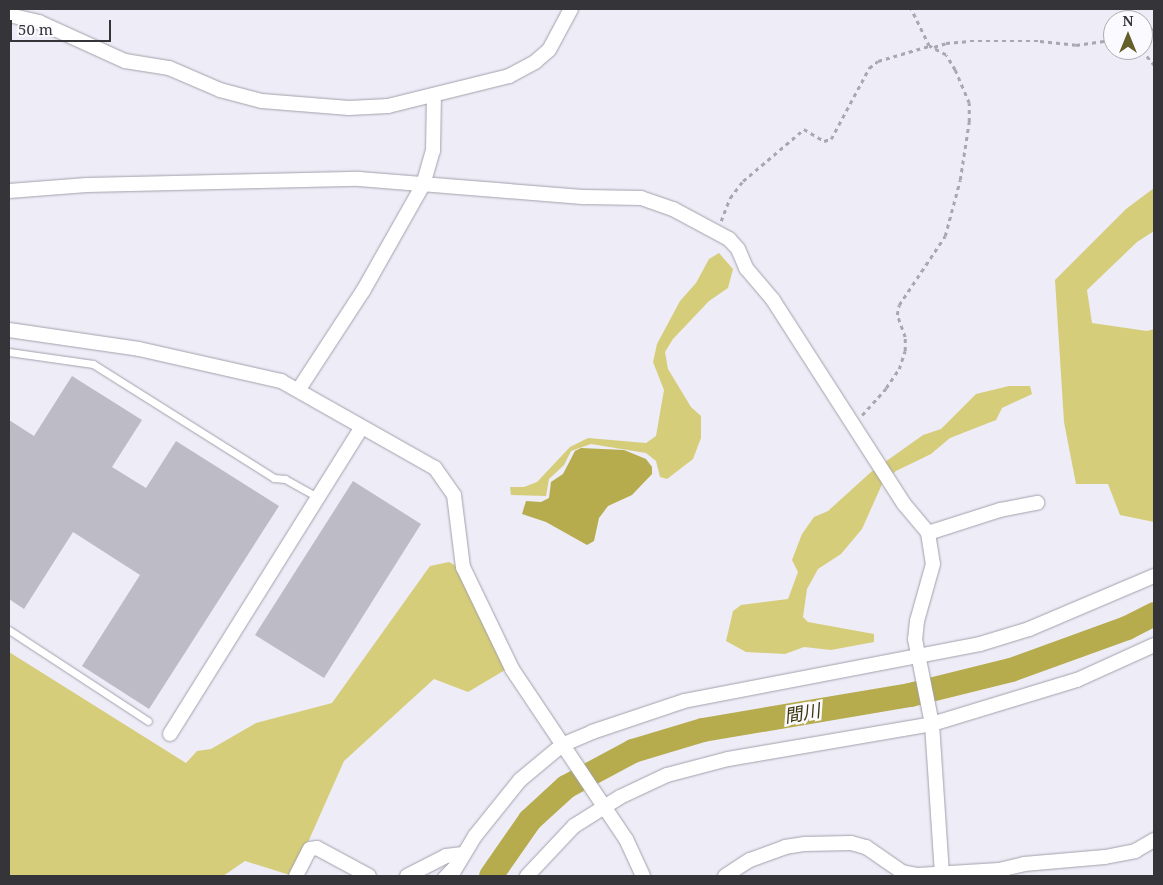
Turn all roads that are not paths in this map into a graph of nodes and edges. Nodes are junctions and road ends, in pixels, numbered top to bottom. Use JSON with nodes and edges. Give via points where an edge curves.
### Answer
{"nodes":[{"id":1,"x":571,"y":9,"type":"edge"},
{"id":2,"x":9,"y":15,"type":"edge"},
{"id":3,"x":434,"y":95,"type":"junction"},
{"id":4,"x":423,"y":185,"type":"junction"},
{"id":5,"x":9,"y":191,"type":"edge"},
{"id":6,"x":9,"y":330,"type":"edge"},
{"id":7,"x":9,"y":352,"type":"edge"},
{"id":8,"x":299,"y":389,"type":"junction"},
{"id":9,"x":360,"y":428,"type":"junction"},
{"id":10,"x":317,"y":498,"type":"junction"},
{"id":11,"x":1037,"y":503,"type":"dead end"},
{"id":12,"x":928,"y":533,"type":"junction"},
{"id":13,"x":1154,"y":576,"type":"edge"},
{"id":14,"x":9,"y":630,"type":"edge"},
{"id":15,"x":1154,"y":645,"type":"edge"},
{"id":16,"x":919,"y":659,"type":"junction"},
{"id":17,"x":148,"y":721,"type":"dead end"},
{"id":18,"x":932,"y":721,"type":"junction"},
{"id":19,"x":170,"y":734,"type":"dead end"},
{"id":20,"x":564,"y":748,"type":"junction"},
{"id":21,"x":601,"y":804,"type":"junction"},
{"id":22,"x":1154,"y":840,"type":"edge"},
{"id":23,"x":459,"y":854,"type":"junction"},
{"id":24,"x":942,"y":874,"type":"junction"},
{"id":25,"x":296,"y":876,"type":"edge"},
{"id":26,"x":369,"y":876,"type":"edge"},
{"id":27,"x":407,"y":876,"type":"edge"},
{"id":28,"x":441,"y":876,"type":"edge"},
{"id":29,"x":451,"y":876,"type":"edge"},
{"id":30,"x":527,"y":876,"type":"edge"},
{"id":31,"x":643,"y":876,"type":"edge"},
{"id":32,"x":725,"y":876,"type":"edge"}],
"edges":[{"from":1,"to":3,"type":"street","via":[[549,50],[535,62],[509,76]]},
{"from":2,"to":3,"type":"street","via":[[39,22],[125,61],[169,68],[220,90],[262,101],[348,108],[388,106]]},
{"from":3,"to":4,"type":"street","via":[[433,151]]},
{"from":4,"to":5,"type":"street","via":[[359,179],[87,185]]},
{"from":4,"to":8,"type":"street","via":[[363,291]]},
{"from":4,"to":12,"type":"street","via":[[641,198],[717,231],[738,249],[746,268],[773,300],[904,504]]},
{"from":6,"to":8,"type":"street","via":[[140,349],[261,375]]},
{"from":7,"to":10,"type":"lane","via":[[93,364],[274,478],[285,479]]},
{"from":8,"to":9,"type":"street"},
{"from":9,"to":10,"type":"street"},
{"from":9,"to":20,"type":"street","via":[[435,468],[447,482],[454,494],[463,567],[512,669]]},
{"from":10,"to":19,"type":"street"},
{"from":11,"to":12,"type":"street","via":[[992,512]]},
{"from":12,"to":16,"type":"street","via":[[933,564],[917,621]]},
{"from":13,"to":16,"type":"street","via":[[1029,629]]},
{"from":14,"to":17,"type":"lane"},
{"from":15,"to":18,"type":"street","via":[[1077,680]]},
{"from":16,"to":18,"type":"street"},
{"from":16,"to":20,"type":"street","via":[[684,701],[643,712]]},
{"from":18,"to":21,"type":"street","via":[[693,766]]},
{"from":18,"to":24,"type":"street"},
{"from":20,"to":21,"type":"street"},
{"from":20,"to":23,"type":"street","via":[[520,780]]},
{"from":21,"to":30,"type":"street","via":[[574,826]]},
{"from":21,"to":31,"type":"street","via":[[626,839]]},
{"from":22,"to":24,"type":"street","via":[[1135,851],[1104,857]]},
{"from":23,"to":27,"type":"street"},
{"from":23,"to":28,"type":"lane"},
{"from":23,"to":29,"type":"street"},
{"from":24,"to":32,"type":"street","via":[[908,875],[866,847],[851,843],[785,847],[750,860]]},
{"from":25,"to":26,"type":"street","via":[[310,849],[317,848]]}]}
